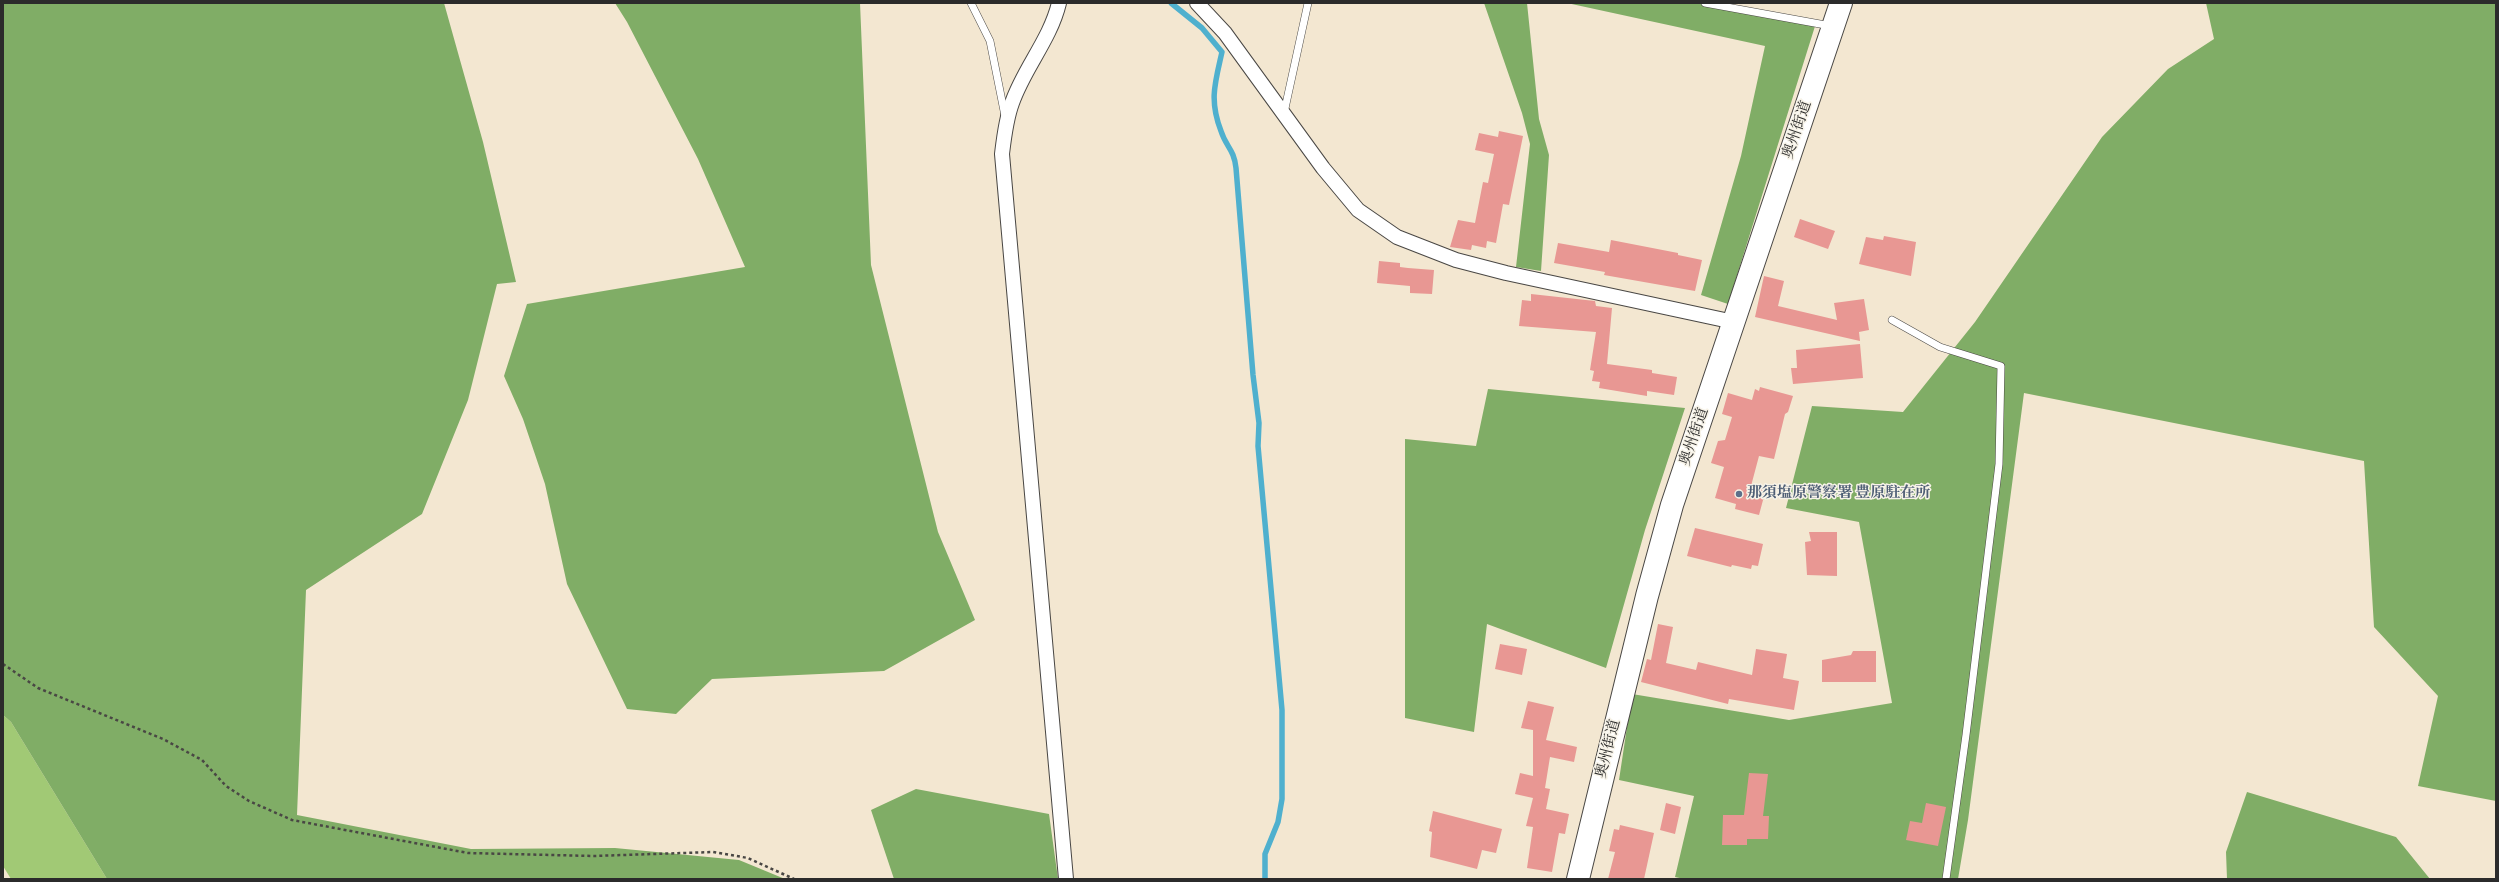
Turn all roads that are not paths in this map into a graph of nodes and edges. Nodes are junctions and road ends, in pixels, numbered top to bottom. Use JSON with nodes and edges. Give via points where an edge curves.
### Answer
{"nodes":[{"id":1,"x":971,"y":3,"type":"edge"},
{"id":2,"x":1059,"y":3,"type":"edge"},
{"id":3,"x":1197,"y":3,"type":"edge"},
{"id":4,"x":1308,"y":3,"type":"edge"},
{"id":5,"x":1705,"y":3,"type":"edge"},
{"id":6,"x":1841,"y":3,"type":"edge"},
{"id":7,"x":1833,"y":26,"type":"junction"},
{"id":8,"x":1284,"y":113,"type":"junction"},
{"id":9,"x":1006,"y":122,"type":"junction"},
{"id":10,"x":1892,"y":320,"type":"dead end"},
{"id":11,"x":1734,"y":322,"type":"junction"},
{"id":12,"x":1066,"y":879,"type":"edge"},
{"id":13,"x":1578,"y":879,"type":"edge"},
{"id":14,"x":1946,"y":879,"type":"edge"}],
"edges":[{"from":1,"to":9,"type":"lane","via":[[992,48]]},
{"from":2,"to":9,"type":"street","via":[[1054,21],[1012,102]]},
{"from":3,"to":8,"type":"street","via":[[1225,33]]},
{"from":4,"to":8,"type":"lane"},
{"from":5,"to":7,"type":"lane"},
{"from":6,"to":7,"type":"highway","name":"奥州街道"},
{"from":7,"to":11,"type":"highway","name":"奥州街道"},
{"from":8,"to":11,"type":"street","via":[[1323,168],[1358,210],[1397,237],[1456,260],[1506,273]]},
{"from":9,"to":12,"type":"street","via":[[1002,154]]},
{"from":10,"to":14,"type":"lane","via":[[1940,347],[2001,366],[1999,464]]},
{"from":11,"to":13,"type":"highway","name":"奥州街道","via":[[1672,505]]}]}
